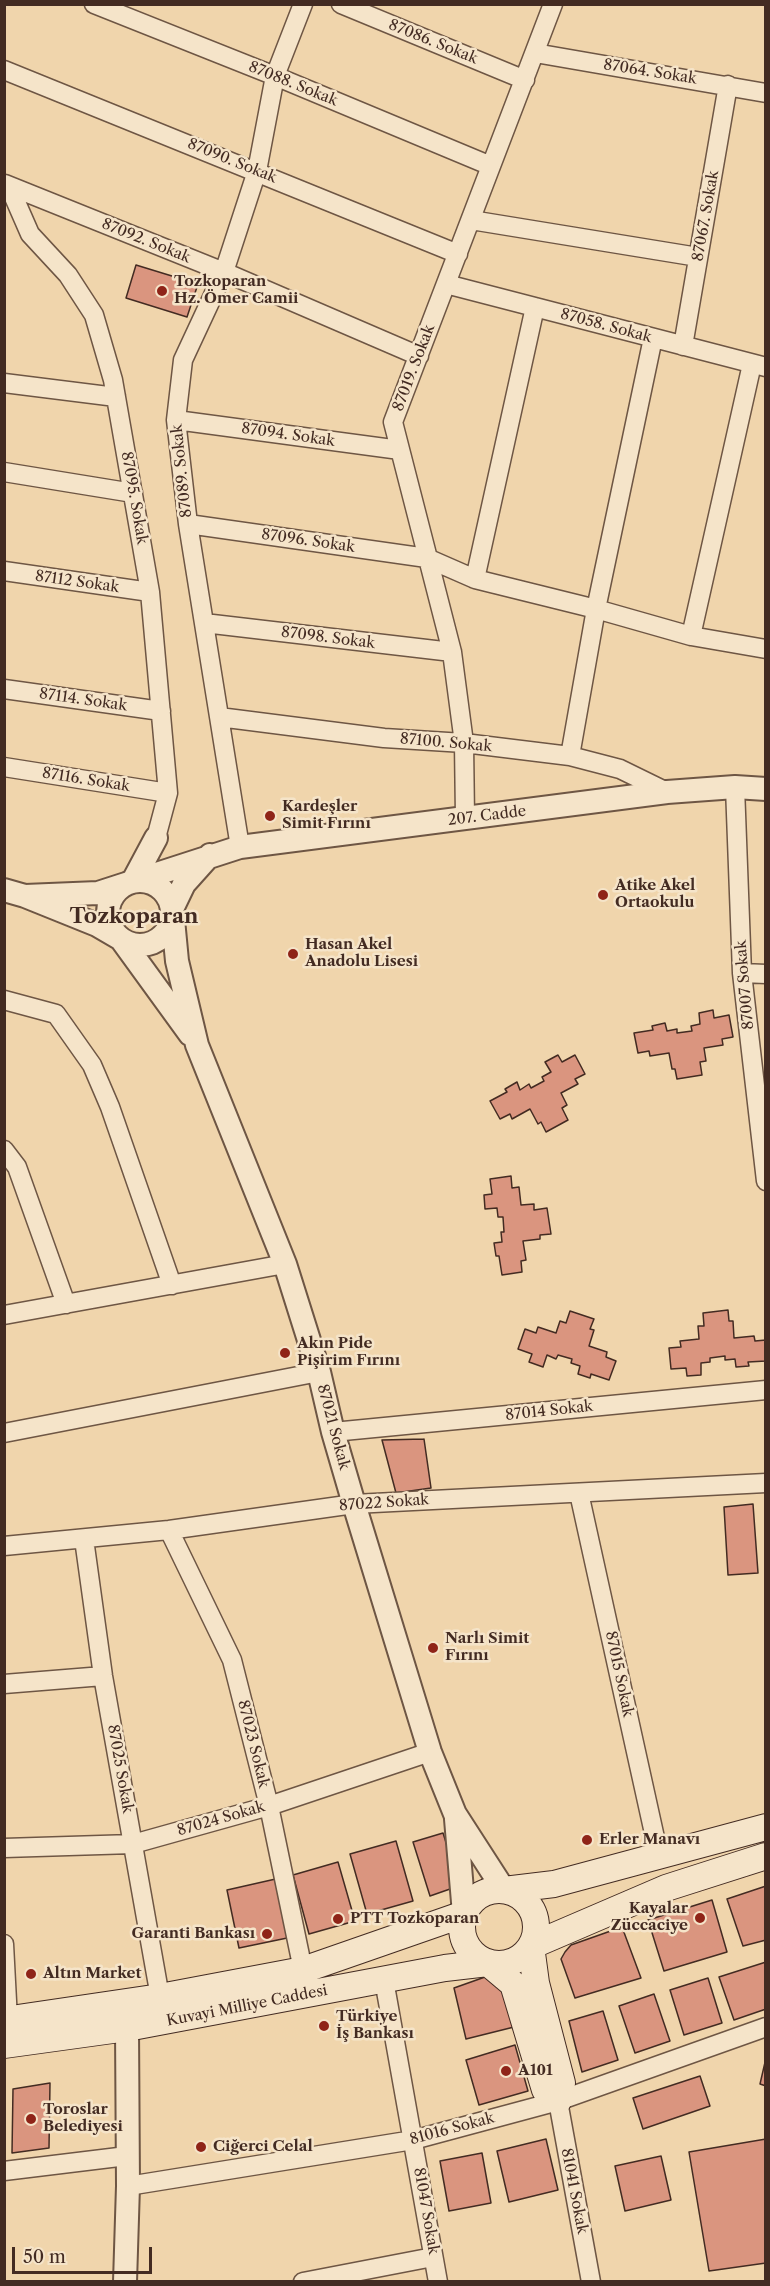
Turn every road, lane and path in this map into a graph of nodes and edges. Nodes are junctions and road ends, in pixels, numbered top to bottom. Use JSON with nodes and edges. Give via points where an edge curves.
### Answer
{"nodes":[{"id":1,"x":94,"y":4,"type":"edge"},
{"id":2,"x":303,"y":4,"type":"edge"},
{"id":3,"x":341,"y":4,"type":"edge"},
{"id":4,"x":553,"y":4,"type":"edge"},
{"id":5,"x":535,"y":53,"type":"junction"},
{"id":6,"x":4,"y":70,"type":"edge"},
{"id":7,"x":275,"y":76,"type":"junction"},
{"id":8,"x":525,"y":80,"type":"junction"},
{"id":9,"x":728,"y":85,"type":"junction"},
{"id":10,"x":765,"y":93,"type":"edge"},
{"id":11,"x":491,"y":166,"type":"junction"},
{"id":12,"x":257,"y":171,"type":"junction"},
{"id":13,"x":7,"y":185,"type":"edge"},
{"id":14,"x":471,"y":220,"type":"junction"},
{"id":15,"x":458,"y":254,"type":"junction"},
{"id":16,"x":698,"y":257,"type":"junction"},
{"id":17,"x":224,"y":272,"type":"junction"},
{"id":18,"x":446,"y":284,"type":"junction"},
{"id":19,"x":535,"y":307,"type":"junction"},
{"id":20,"x":653,"y":338,"type":"junction"},
{"id":21,"x":683,"y":346,"type":"junction"},
{"id":22,"x":419,"y":356,"type":"junction"},
{"id":23,"x":759,"y":365,"type":"edge"},
{"id":24,"x":4,"y":383,"type":"edge"},
{"id":25,"x":116,"y":397,"type":"junction"},
{"id":26,"x":176,"y":420,"type":"junction"},
{"id":27,"x":400,"y":450,"type":"junction"},
{"id":28,"x":4,"y":472,"type":"edge"},
{"id":29,"x":133,"y":492,"type":"junction"},
{"id":30,"x":188,"y":524,"type":"junction"},
{"id":31,"x":428,"y":558,"type":"junction"},
{"id":32,"x":4,"y":571,"type":"edge"},
{"id":33,"x":476,"y":579,"type":"junction"},
{"id":34,"x":150,"y":592,"type":"junction"},
{"id":35,"x":596,"y":609,"type":"junction"},
{"id":36,"x":204,"y":623,"type":"junction"},
{"id":37,"x":691,"y":636,"type":"junction"},
{"id":38,"x":765,"y":649,"type":"edge"},
{"id":39,"x":452,"y":652,"type":"junction"},
{"id":40,"x":4,"y":689,"type":"edge"},
{"id":41,"x":161,"y":711,"type":"junction"},
{"id":42,"x":219,"y":717,"type":"junction"},
{"id":43,"x":464,"y":743,"type":"junction"},
{"id":44,"x":570,"y":756,"type":"junction"},
{"id":45,"x":4,"y":767,"type":"edge"},
{"id":46,"x":735,"y":787,"type":"junction"},
{"id":47,"x":765,"y":789,"type":"edge"},
{"id":48,"x":667,"y":792,"type":"junction"},
{"id":49,"x":168,"y":793,"type":"junction"},
{"id":50,"x":465,"y":818,"type":"junction"},
{"id":51,"x":156,"y":838,"type":"joint"},
{"id":52,"x":240,"y":848,"type":"junction"},
{"id":53,"x":210,"y":855,"type":"junction"},
{"id":54,"x":133,"y":881,"type":"junction"},
{"id":55,"x":15,"y":893,"type":"edge"},
{"id":56,"x":172,"y":909,"type":"junction"},
{"id":57,"x":121,"y":939,"type":"junction"},
{"id":58,"x":742,"y":973,"type":"junction"},
{"id":59,"x":765,"y":974,"type":"edge"},
{"id":60,"x":4,"y":1000,"type":"edge"},
{"id":61,"x":197,"y":1045,"type":"junction"},
{"id":62,"x":760,"y":1087,"type":"edge"},
{"id":63,"x":4,"y":1150,"type":"edge"},
{"id":64,"x":765,"y":1181,"type":"edge"},
{"id":65,"x":285,"y":1264,"type":"junction"},
{"id":66,"x":172,"y":1285,"type":"junction"},
{"id":67,"x":66,"y":1304,"type":"junction"},
{"id":68,"x":4,"y":1315,"type":"edge"},
{"id":69,"x":319,"y":1371,"type":"junction"},
{"id":70,"x":765,"y":1390,"type":"edge"},
{"id":71,"x":333,"y":1432,"type":"junction"},
{"id":72,"x":4,"y":1433,"type":"edge"},
{"id":73,"x":765,"y":1483,"type":"edge"},
{"id":74,"x":579,"y":1493,"type":"junction"},
{"id":75,"x":354,"y":1504,"type":"junction"},
{"id":76,"x":169,"y":1530,"type":"junction"},
{"id":77,"x":84,"y":1539,"type":"junction"},
{"id":78,"x":4,"y":1546,"type":"edge"},
{"id":79,"x":103,"y":1676,"type":"junction"},
{"id":80,"x":4,"y":1684,"type":"edge"},
{"id":81,"x":430,"y":1752,"type":"junction"},
{"id":82,"x":269,"y":1806,"type":"junction"},
{"id":83,"x":455,"y":1814,"type":"junction"},
{"id":84,"x":765,"y":1827,"type":"edge"},
{"id":85,"x":133,"y":1844,"type":"junction"},
{"id":86,"x":4,"y":1848,"type":"edge"},
{"id":87,"x":659,"y":1856,"type":"junction"},
{"id":88,"x":765,"y":1856,"type":"edge"},
{"id":89,"x":504,"y":1890,"type":"junction"},
{"id":90,"x":464,"y":1914,"type":"junction"},
{"id":91,"x":4,"y":1944,"type":"edge"},
{"id":92,"x":531,"y":1946,"type":"junction"},
{"id":93,"x":488,"y":1963,"type":"junction"},
{"id":94,"x":303,"y":1970,"type":"junction"},
{"id":95,"x":384,"y":1980,"type":"junction"},
{"id":96,"x":160,"y":1997,"type":"junction"},
{"id":97,"x":765,"y":2027,"type":"edge"},
{"id":98,"x":6,"y":2028,"type":"edge"},
{"id":99,"x":127,"y":2028,"type":"junction"},
{"id":100,"x":558,"y":2101,"type":"junction"},
{"id":101,"x":413,"y":2140,"type":"junction"},
{"id":102,"x":127,"y":2156,"type":"junction"},
{"id":103,"x":4,"y":2170,"type":"edge"},
{"id":104,"x":128,"y":2186,"type":"junction"},
{"id":105,"x":434,"y":2257,"type":"junction"},
{"id":106,"x":125,"y":2282,"type":"edge"},
{"id":107,"x":303,"y":2282,"type":"edge"},
{"id":108,"x":438,"y":2282,"type":"edge"},
{"id":109,"x":591,"y":2282,"type":"edge"}],
"edges":[{"from":1,"to":7,"type":"street","name":"87088. Sokak"},
{"from":2,"to":7,"type":"street","name":"87089. Sokak"},
{"from":3,"to":8,"type":"street","name":"87086. Sokak"},
{"from":4,"to":5,"type":"street","name":"87019. Sokak"},
{"from":5,"to":8,"type":"street","name":"87019. Sokak"},
{"from":5,"to":9,"type":"street","name":"87064. Sokak"},
{"from":6,"to":12,"type":"street","name":"87090. Sokak"},
{"from":7,"to":11,"type":"street","name":"87088. Sokak"},
{"from":7,"to":12,"type":"street","name":"87089. Sokak"},
{"from":8,"to":11,"type":"street","name":"87019. Sokak"},
{"from":9,"to":10,"type":"street","name":"87064. Sokak"},
{"from":9,"to":16,"type":"street","name":"87067. Sokak"},
{"from":11,"to":14,"type":"street","name":"87019. Sokak"},
{"from":12,"to":15,"type":"street","name":"87090. Sokak"},
{"from":12,"to":17,"type":"street","name":"87089. Sokak"},
{"from":13,"to":17,"type":"street","name":"87092. Sokak"},
{"from":13,"to":25,"type":"street","name":"87095. Sokak","via":[[30,234],[68,274],[94,315]]},
{"from":14,"to":15,"type":"street","name":"87019. Sokak"},
{"from":14,"to":16,"type":"street"},
{"from":15,"to":18,"type":"street","name":"87019. Sokak"},
{"from":16,"to":21,"type":"street","name":"87067. Sokak"},
{"from":17,"to":22,"type":"street","name":"87092. Sokak"},
{"from":17,"to":26,"type":"street","name":"87089. Sokak","via":[[183,360]]},
{"from":18,"to":19,"type":"street","name":"87058. Sokak"},
{"from":18,"to":22,"type":"street","name":"87019. Sokak"},
{"from":19,"to":20,"type":"street","name":"87058. Sokak"},
{"from":19,"to":33,"type":"street"},
{"from":20,"to":21,"type":"street","name":"87058. Sokak"},
{"from":20,"to":35,"type":"street"},
{"from":21,"to":23,"type":"street","name":"87058. Sokak"},
{"from":22,"to":27,"type":"street","name":"87019. Sokak","via":[[393,422]]},
{"from":23,"to":37,"type":"street"},
{"from":24,"to":25,"type":"street"},
{"from":25,"to":29,"type":"street","name":"87095. Sokak"},
{"from":26,"to":27,"type":"street","name":"87094. Sokak"},
{"from":26,"to":30,"type":"street","name":"87089. Sokak"},
{"from":27,"to":31,"type":"street","name":"87019. Sokak"},
{"from":28,"to":29,"type":"street"},
{"from":29,"to":34,"type":"street","name":"87095. Sokak"},
{"from":30,"to":31,"type":"street","name":"87096. Sokak"},
{"from":30,"to":36,"type":"street","name":"87089. Sokak"},
{"from":31,"to":33,"type":"street","name":"87096. Sokak"},
{"from":31,"to":39,"type":"street","name":"87019. Sokak"},
{"from":32,"to":34,"type":"street","name":"87112 Sokak"},
{"from":33,"to":35,"type":"street","name":"87096. Sokak"},
{"from":34,"to":41,"type":"street","name":"87095. Sokak"},
{"from":35,"to":37,"type":"street","name":"87096. Sokak"},
{"from":35,"to":44,"type":"street"},
{"from":36,"to":39,"type":"street","name":"87098. Sokak"},
{"from":36,"to":42,"type":"street","name":"87089. Sokak"},
{"from":37,"to":38,"type":"street","name":"87096. Sokak"},
{"from":39,"to":43,"type":"street","name":"87019. Sokak"},
{"from":40,"to":41,"type":"street","name":"87114. Sokak"},
{"from":41,"to":49,"type":"street","name":"87095. Sokak"},
{"from":42,"to":43,"type":"street","name":"87100. Sokak","via":[[384,738]]},
{"from":42,"to":52,"type":"street","name":"87089. Sokak"},
{"from":43,"to":44,"type":"street","name":"87100. Sokak"},
{"from":43,"to":50,"type":"street","name":"87019. Sokak"},
{"from":44,"to":48,"type":"street","name":"87100. Sokak","via":[[620,769]]},
{"from":45,"to":49,"type":"street","name":"87116. Sokak"},
{"from":46,"to":47,"type":"street","name":"207. Cadde"},
{"from":46,"to":48,"type":"street","name":"207. Cadde"},
{"from":46,"to":58,"type":"street","name":"87007 Sokak"},
{"from":48,"to":50,"type":"street","name":"207. Cadde"},
{"from":49,"to":51,"type":"street","name":"87095. Sokak"},
{"from":50,"to":52,"type":"street","name":"207. Cadde"},
{"from":51,"to":54,"type":"street"},
{"from":52,"to":53,"type":"street","name":"207. Cadde"},
{"from":53,"to":54,"type":"street","name":"207. Cadde"},
{"from":53,"to":56,"type":"street","via":[[184,884]]},
{"from":54,"to":55,"type":"street","name":"207. Cadde","via":[[98,893]]},
{"from":54,"to":56,"type":"street","via":[[154,884],[163,890]]},
{"from":54,"to":57,"type":"street","via":[[116,892],[108,911],[113,931]]},
{"from":55,"to":57,"type":"street","via":[[97,925]]},
{"from":56,"to":57,"type":"street","via":[[167,930],[160,938],[141,945]]},
{"from":56,"to":61,"type":"street","via":[[177,961]]},
{"from":57,"to":61,"type":"street"},
{"from":58,"to":59,"type":"street"},
{"from":58,"to":62,"type":"street","name":"87007 Sokak"},
{"from":60,"to":66,"type":"street","via":[[56,1014],[92,1065]]},
{"from":61,"to":65,"type":"street","name":"87021 Sokak"},
{"from":62,"to":64,"type":"street","name":"87007 Sokak"},
{"from":63,"to":67,"type":"street","via":[[17,1167]]},
{"from":65,"to":66,"type":"street"},
{"from":65,"to":69,"type":"street","name":"87021 Sokak"},
{"from":66,"to":67,"type":"street"},
{"from":67,"to":68,"type":"street"},
{"from":69,"to":71,"type":"street","name":"87021 Sokak"},
{"from":69,"to":72,"type":"street"},
{"from":70,"to":71,"type":"street","name":"87014 Sokak"},
{"from":71,"to":75,"type":"street","name":"87021 Sokak"},
{"from":73,"to":74,"type":"street","name":"87022 Sokak"},
{"from":74,"to":75,"type":"street","name":"87022 Sokak"},
{"from":74,"to":87,"type":"street","name":"87015 Sokak"},
{"from":75,"to":76,"type":"street","name":"87022 Sokak"},
{"from":75,"to":81,"type":"street","name":"87021 Sokak"},
{"from":76,"to":77,"type":"street","name":"87022 Sokak"},
{"from":76,"to":82,"type":"street","name":"87023 Sokak","via":[[232,1660]]},
{"from":77,"to":78,"type":"street","name":"87022 Sokak"},
{"from":77,"to":79,"type":"street","name":"87025 Sokak"},
{"from":79,"to":80,"type":"street"},
{"from":79,"to":85,"type":"street","name":"87025 Sokak"},
{"from":81,"to":82,"type":"street","name":"87024 Sokak"},
{"from":81,"to":83,"type":"street","name":"87021 Sokak"},
{"from":82,"to":85,"type":"street","name":"87024 Sokak"},
{"from":82,"to":94,"type":"street","name":"87023 Sokak"},
{"from":83,"to":89,"type":"street","name":"87021 Sokak"},
{"from":83,"to":90,"type":"street","name":"87021 Sokak"},
{"from":84,"to":87,"type":"main road"},
{"from":85,"to":86,"type":"street","name":"87024 Sokak"},
{"from":85,"to":96,"type":"street","name":"87025 Sokak"},
{"from":87,"to":89,"type":"main road","via":[[554,1884]]},
{"from":88,"to":92,"type":"main road","via":[[666,1888]]},
{"from":89,"to":90,"type":"main road","via":[[480,1895]]},
{"from":89,"to":92,"type":"main road","via":[[515,1893],[533,1911],[536,1935]]},
{"from":90,"to":93,"type":"main road","via":[[461,1926],[468,1949]]},
{"from":90,"to":94,"type":"main road","name":"Kuvayi Milliye Caddesi"},
{"from":91,"to":98,"type":"street"},
{"from":92,"to":93,"type":"main road","via":[[513,1962]]},
{"from":92,"to":100,"type":"main road","via":[[536,1983],[562,2083]]},
{"from":93,"to":95,"type":"main road","name":"Kuvayi Milliye Caddesi"},
{"from":93,"to":100,"type":"main road","via":[[513,1984],[545,2090]]},
{"from":94,"to":96,"type":"main road","name":"Kuvayi Milliye Caddesi"},
{"from":95,"to":99,"type":"main road","name":"Kuvayi Milliye Caddesi"},
{"from":95,"to":101,"type":"street","name":"81047 Sokak"},
{"from":96,"to":98,"type":"main road","name":"Kuvayi Milliye Caddesi"},
{"from":97,"to":100,"type":"street","name":"81016 Sokak"},
{"from":98,"to":99,"type":"main road","name":"Kuvayi Milliye Caddesi"},
{"from":99,"to":102,"type":"street"},
{"from":100,"to":101,"type":"street","name":"81016 Sokak"},
{"from":100,"to":109,"type":"street","name":"81041 Sokak"},
{"from":101,"to":104,"type":"street","name":"81016 Sokak"},
{"from":101,"to":105,"type":"street","name":"81047 Sokak"},
{"from":102,"to":103,"type":"street"},
{"from":102,"to":104,"type":"street"},
{"from":104,"to":106,"type":"street"},
{"from":105,"to":107,"type":"street"},
{"from":105,"to":108,"type":"street","name":"81047 Sokak"}]}
